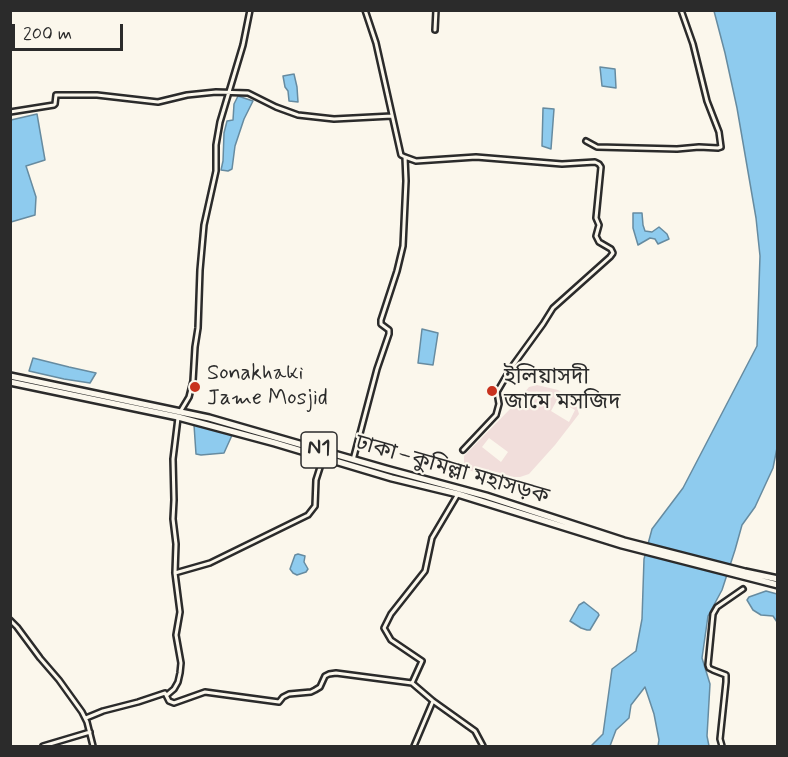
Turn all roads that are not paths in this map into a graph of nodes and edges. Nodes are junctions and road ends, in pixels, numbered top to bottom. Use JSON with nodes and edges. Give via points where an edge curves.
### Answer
{"nodes":[{"id":1,"x":250,"y":10,"type":"edge"},
{"id":2,"x":365,"y":10,"type":"edge"},
{"id":3,"x":436,"y":10,"type":"edge"},
{"id":4,"x":681,"y":10,"type":"edge"},
{"id":5,"x":435,"y":30,"type":"dead end"},
{"id":6,"x":230,"y":93,"type":"junction"},
{"id":7,"x":10,"y":112,"type":"edge"},
{"id":8,"x":392,"y":116,"type":"junction"},
{"id":9,"x":586,"y":141,"type":"dead end"},
{"id":10,"x":405,"y":157,"type":"junction"},
{"id":11,"x":10,"y":376,"type":"edge"},
{"id":12,"x":10,"y":382,"type":"edge"},
{"id":13,"x":179,"y":414,"type":"junction"},
{"id":14,"x":463,"y":450,"type":"dead end"},
{"id":15,"x":323,"y":457,"type":"junction"},
{"id":16,"x":353,"y":460,"type":"junction"},
{"id":17,"x":458,"y":494,"type":"junction"},
{"id":18,"x":623,"y":543,"type":"junction"},
{"id":19,"x":175,"y":573,"type":"junction"},
{"id":20,"x":745,"y":575,"type":"junction"},
{"id":21,"x":777,"y":579,"type":"edge"},
{"id":22,"x":777,"y":585,"type":"edge"},
{"id":23,"x":743,"y":589,"type":"dead end"},
{"id":24,"x":10,"y":620,"type":"edge"},
{"id":25,"x":412,"y":683,"type":"junction"},
{"id":26,"x":167,"y":695,"type":"junction"},
{"id":27,"x":433,"y":701,"type":"junction"},
{"id":28,"x":86,"y":717,"type":"junction"},
{"id":29,"x":90,"y":732,"type":"junction"},
{"id":30,"x":43,"y":747,"type":"edge"},
{"id":31,"x":93,"y":747,"type":"edge"},
{"id":32,"x":414,"y":747,"type":"edge"},
{"id":33,"x":483,"y":747,"type":"edge"},
{"id":34,"x":723,"y":747,"type":"edge"}],
"edges":[{"from":1,"to":6,"type":"street"},
{"from":2,"to":8,"type":"street"},
{"from":3,"to":5,"type":"street"},
{"from":4,"to":9,"type":"street","via":[[719,132],[720,147],[597,147]]},
{"from":6,"to":7,"type":"street","via":[[187,95],[158,102],[56,95],[54,105]]},
{"from":6,"to":8,"type":"street","via":[[248,93],[298,115],[334,119]]},
{"from":6,"to":13,"type":"street","via":[[220,122],[216,171],[204,225],[193,381]]},
{"from":8,"to":10,"type":"street","via":[[401,155]]},
{"from":10,"to":14,"type":"street","via":[[416,161],[476,157],[562,164],[595,162],[600,167],[596,236],[613,253],[553,308],[497,392],[496,415]]},
{"from":10,"to":16,"type":"street","via":[[403,246],[381,320],[389,334]]},
{"from":11,"to":13,"type":"highway","name":"ঢাকা–কুমিল্লা মহাসড়ক","number":"N1"},
{"from":12,"to":13,"type":"highway","name":"ঢাকা–কুমিল্লা মহাসড়ক","number":"N1"},
{"from":13,"to":15,"type":"highway","name":"ঢাকা–কুমিল্লা মহাসড়ক","number":"N1"},
{"from":13,"to":16,"type":"highway","name":"ঢাকা–কুমিল্লা মহাসড়ক","number":"N1","via":[[209,418]]},
{"from":13,"to":19,"type":"street","via":[[173,459]]},
{"from":15,"to":17,"type":"highway","name":"ঢাকা–কুমিল্লা মহাসড়ক","number":"N1"},
{"from":15,"to":19,"type":"street","via":[[316,480],[315,506],[308,515],[210,563]]},
{"from":16,"to":18,"type":"highway","name":"ঢাকা–কুমিল্লা মহাসড়ক","number":"N1","via":[[486,496]]},
{"from":17,"to":18,"type":"highway","name":"ঢাকা–কুমিল্লা মহাসড়ক","number":"N1"},
{"from":17,"to":25,"type":"street","via":[[432,538],[425,571],[384,628],[391,640],[422,661]]},
{"from":18,"to":20,"type":"highway","name":"ঢাকা–কুমিল্লা মহাসড়ক","number":"N1"},
{"from":19,"to":26,"type":"street","via":[[180,612],[176,634],[181,663],[178,682]]},
{"from":20,"to":21,"type":"highway","name":"ঢাকা–কুমিল্লা মহাসড়ক","number":"N1"},
{"from":20,"to":22,"type":"highway","name":"ঢাকা–কুমিল্লা মহাসড়ক","number":"N1"},
{"from":23,"to":34,"type":"street","via":[[713,614],[708,665],[726,675],[720,739]]},
{"from":24,"to":28,"type":"street"},
{"from":25,"to":26,"type":"street","via":[[336,673],[325,676],[321,687],[289,694],[279,702],[205,692],[174,703]]},
{"from":25,"to":27,"type":"street"},
{"from":26,"to":28,"type":"street","via":[[162,693]]},
{"from":27,"to":32,"type":"street"},
{"from":27,"to":33,"type":"street","via":[[475,731]]},
{"from":28,"to":29,"type":"street"},
{"from":29,"to":30,"type":"street"},
{"from":29,"to":31,"type":"street"}]}
